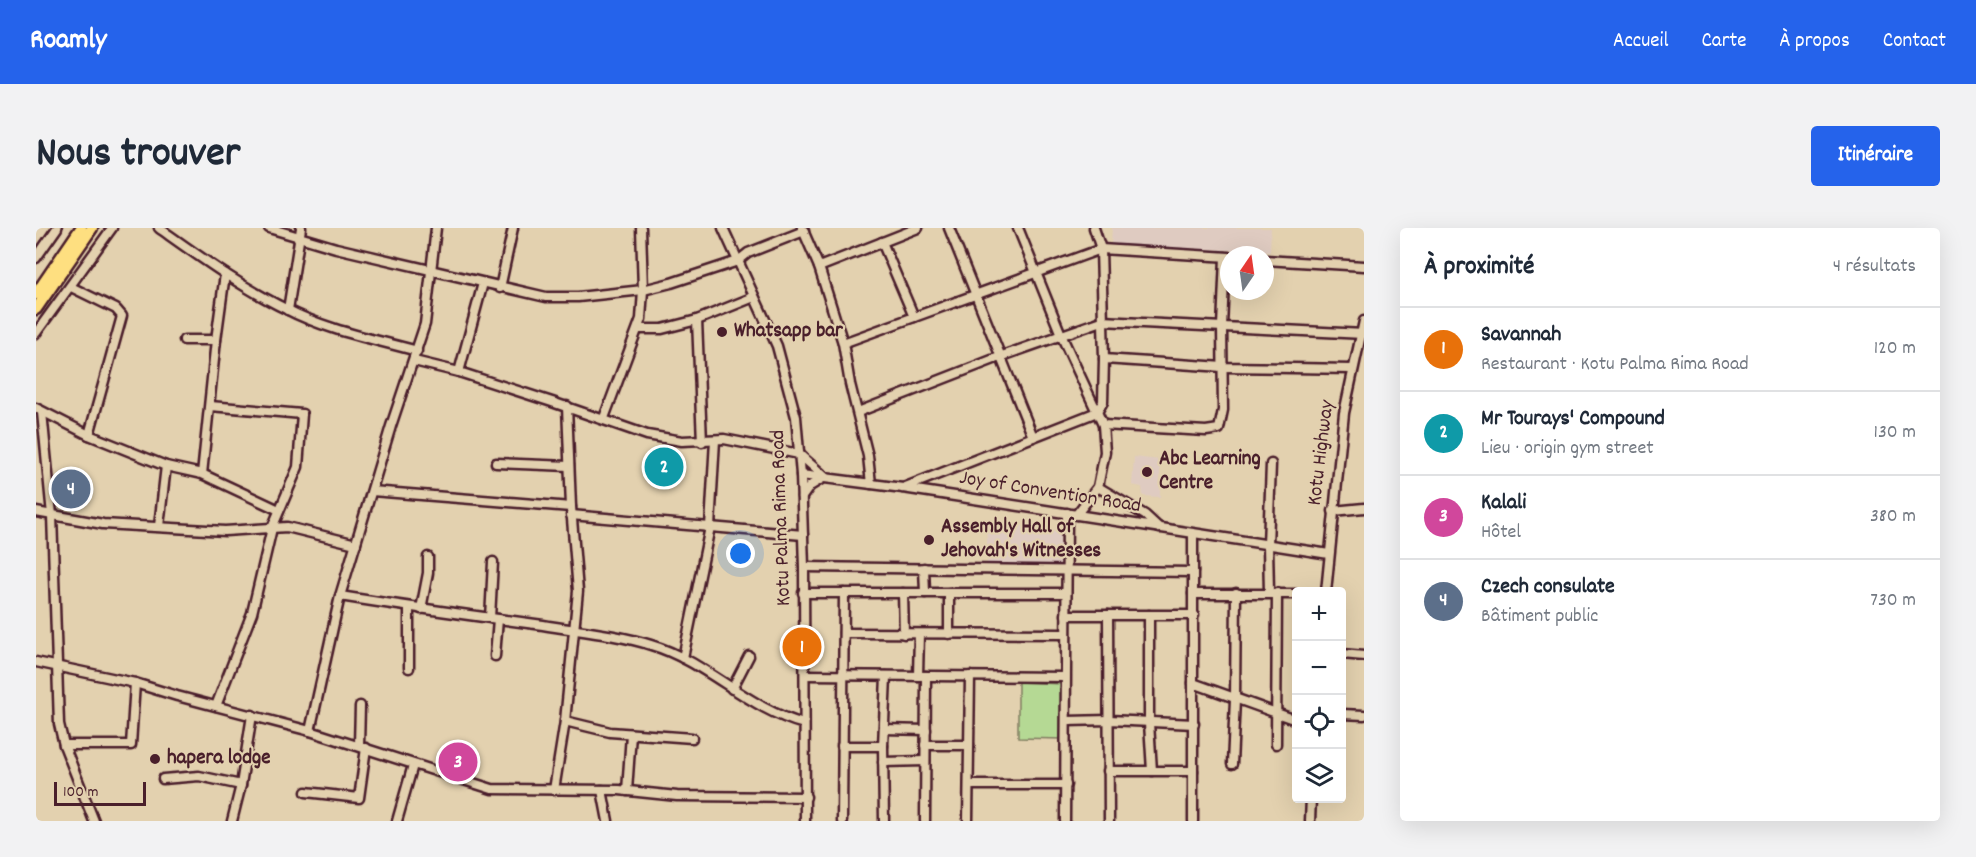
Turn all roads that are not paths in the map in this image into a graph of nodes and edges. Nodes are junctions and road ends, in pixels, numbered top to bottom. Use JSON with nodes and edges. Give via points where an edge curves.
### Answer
{"nodes":[{"id":1,"x":57,"y":228,"type":"edge"},
{"id":2,"x":81,"y":228,"type":"edge"},
{"id":3,"x":92,"y":228,"type":"edge"},
{"id":4,"x":112,"y":228,"type":"edge"},
{"id":5,"x":159,"y":228,"type":"edge"},
{"id":6,"x":269,"y":228,"type":"edge"},
{"id":7,"x":301,"y":228,"type":"edge"},
{"id":8,"x":436,"y":228,"type":"edge"},
{"id":9,"x":513,"y":228,"type":"edge"},
{"id":10,"x":640,"y":228,"type":"edge"},
{"id":11,"x":723,"y":228,"type":"edge"},
{"id":12,"x":918,"y":228,"type":"edge"},
{"id":13,"x":949,"y":228,"type":"edge"},
{"id":14,"x":1018,"y":228,"type":"edge"},
{"id":15,"x":1094,"y":228,"type":"edge"},
{"id":16,"x":803,"y":229,"type":"edge"},
{"id":17,"x":298,"y":238,"type":"junction"},
{"id":18,"x":882,"y":242,"type":"junction"},
{"id":19,"x":1101,"y":249,"type":"junction"},
{"id":20,"x":1220,"y":257,"type":"edge"},
{"id":21,"x":36,"y":258,"type":"edge"},
{"id":22,"x":738,"y":261,"type":"junction"},
{"id":23,"x":1274,"y":261,"type":"edge"},
{"id":24,"x":1364,"y":266,"type":"edge"},
{"id":25,"x":819,"y":267,"type":"junction"},
{"id":26,"x":431,"y":272,"type":"junction"},
{"id":27,"x":1036,"y":272,"type":"junction"},
{"id":28,"x":225,"y":274,"type":"junction"},
{"id":29,"x":483,"y":283,"type":"junction"},
{"id":30,"x":71,"y":287,"type":"junction"},
{"id":31,"x":500,"y":288,"type":"junction"},
{"id":32,"x":643,"y":290,"type":"junction"},
{"id":33,"x":36,"y":294,"type":"edge"},
{"id":34,"x":975,"y":296,"type":"junction"},
{"id":35,"x":754,"y":297,"type":"junction"},
{"id":36,"x":1224,"y":300,"type":"edge"},
{"id":37,"x":36,"y":309,"type":"edge"},
{"id":38,"x":288,"y":310,"type":"junction"},
{"id":39,"x":914,"y":317,"type":"junction"},
{"id":40,"x":697,"y":320,"type":"junction"},
{"id":41,"x":1102,"y":321,"type":"junction"},
{"id":42,"x":1364,"y":321,"type":"edge"},
{"id":43,"x":1222,"y":327,"type":"junction"},
{"id":44,"x":638,"y":329,"type":"junction"},
{"id":45,"x":36,"y":333,"type":"edge"},
{"id":46,"x":1362,"y":333,"type":"edge"},
{"id":47,"x":1062,"y":337,"type":"junction"},
{"id":48,"x":184,"y":340,"type":"dead end"},
{"id":49,"x":216,"y":340,"type":"junction"},
{"id":50,"x":843,"y":343,"type":"junction"},
{"id":51,"x":417,"y":351,"type":"junction"},
{"id":52,"x":1002,"y":357,"type":"junction"},
{"id":53,"x":1104,"y":359,"type":"junction"},
{"id":54,"x":414,"y":361,"type":"junction"},
{"id":55,"x":1223,"y":367,"type":"junction"},
{"id":56,"x":1352,"y":369,"type":"junction"},
{"id":57,"x":459,"y":372,"type":"junction"},
{"id":58,"x":210,"y":406,"type":"junction"},
{"id":59,"x":567,"y":406,"type":"junction"},
{"id":60,"x":39,"y":410,"type":"edge"},
{"id":61,"x":858,"y":412,"type":"junction"},
{"id":62,"x":1097,"y":412,"type":"junction"},
{"id":63,"x":604,"y":418,"type":"junction"},
{"id":64,"x":1103,"y":425,"type":"junction"},
{"id":65,"x":89,"y":435,"type":"junction"},
{"id":66,"x":1033,"y":437,"type":"junction"},
{"id":67,"x":715,"y":440,"type":"junction"},
{"id":68,"x":702,"y":442,"type":"junction"},
{"id":69,"x":799,"y":454,"type":"junction"},
{"id":70,"x":496,"y":463,"type":"dead end"},
{"id":71,"x":1271,"y":464,"type":"dead end"},
{"id":72,"x":166,"y":466,"type":"junction"},
{"id":73,"x":569,"y":466,"type":"junction"},
{"id":74,"x":202,"y":474,"type":"junction"},
{"id":75,"x":801,"y":475,"type":"junction"},
{"id":76,"x":825,"y":477,"type":"junction"},
{"id":77,"x":871,"y":484,"type":"junction"},
{"id":78,"x":1098,"y":487,"type":"junction"},
{"id":79,"x":903,"y":488,"type":"junction"},
{"id":80,"x":372,"y":491,"type":"junction"},
{"id":81,"x":801,"y":497,"type":"junction"},
{"id":82,"x":1364,"y":508,"type":"edge"},
{"id":83,"x":279,"y":510,"type":"junction"},
{"id":84,"x":571,"y":511,"type":"junction"},
{"id":85,"x":1333,"y":511,"type":"junction"},
{"id":86,"x":36,"y":512,"type":"edge"},
{"id":87,"x":1071,"y":514,"type":"junction"},
{"id":88,"x":52,"y":515,"type":"junction"},
{"id":89,"x":159,"y":526,"type":"junction"},
{"id":90,"x":710,"y":527,"type":"junction"},
{"id":91,"x":272,"y":528,"type":"junction"},
{"id":92,"x":1159,"y":528,"type":"junction"},
{"id":93,"x":1193,"y":534,"type":"junction"},
{"id":94,"x":803,"y":535,"type":"junction"},
{"id":95,"x":356,"y":544,"type":"junction"},
{"id":96,"x":1268,"y":545,"type":"junction"},
{"id":97,"x":1329,"y":554,"type":"junction"},
{"id":98,"x":428,"y":557,"type":"dead end"},
{"id":99,"x":493,"y":562,"type":"dead end"},
{"id":100,"x":804,"y":567,"type":"junction"},
{"id":101,"x":924,"y":568,"type":"junction"},
{"id":102,"x":1065,"y":570,"type":"junction"},
{"id":103,"x":1193,"y":572,"type":"junction"},
{"id":104,"x":1326,"y":587,"type":"edge"},
{"id":105,"x":903,"y":592,"type":"junction"},
{"id":106,"x":925,"y":592,"type":"junction"},
{"id":107,"x":949,"y":592,"type":"junction"},
{"id":108,"x":803,"y":593,"type":"junction"},
{"id":109,"x":844,"y":593,"type":"junction"},
{"id":110,"x":1065,"y":593,"type":"junction"},
{"id":111,"x":1273,"y":593,"type":"junction"},
{"id":112,"x":1193,"y":594,"type":"junction"},
{"id":113,"x":1236,"y":594,"type":"junction"},
{"id":114,"x":1292,"y":594,"type":"edge"},
{"id":115,"x":340,"y":596,"type":"junction"},
{"id":116,"x":409,"y":608,"type":"junction"},
{"id":117,"x":421,"y":609,"type":"junction"},
{"id":118,"x":1066,"y":615,"type":"junction"},
{"id":119,"x":1108,"y":615,"type":"junction"},
{"id":120,"x":1149,"y":615,"type":"junction"},
{"id":121,"x":1194,"y":615,"type":"junction"},
{"id":122,"x":494,"y":618,"type":"junction"},
{"id":123,"x":574,"y":630,"type":"junction"},
{"id":124,"x":844,"y":633,"type":"junction"},
{"id":125,"x":1065,"y":633,"type":"junction"},
{"id":126,"x":904,"y":634,"type":"junction"},
{"id":127,"x":919,"y":634,"type":"junction"},
{"id":128,"x":949,"y":634,"type":"junction"},
{"id":129,"x":1346,"y":654,"type":"edge"},
{"id":130,"x":495,"y":656,"type":"dead end"},
{"id":131,"x":749,"y":656,"type":"dead end"},
{"id":132,"x":1364,"y":656,"type":"edge"},
{"id":133,"x":683,"y":658,"type":"junction"},
{"id":134,"x":36,"y":662,"type":"edge"},
{"id":135,"x":56,"y":666,"type":"junction"},
{"id":136,"x":409,"y":668,"type":"dead end"},
{"id":137,"x":805,"y":675,"type":"junction"},
{"id":138,"x":843,"y":676,"type":"junction"},
{"id":139,"x":886,"y":676,"type":"junction"},
{"id":140,"x":922,"y":676,"type":"junction"},
{"id":141,"x":970,"y":676,"type":"junction"},
{"id":142,"x":1065,"y":677,"type":"junction"},
{"id":143,"x":135,"y":683,"type":"junction"},
{"id":144,"x":1193,"y":684,"type":"junction"},
{"id":145,"x":732,"y":689,"type":"junction"},
{"id":146,"x":1235,"y":700,"type":"junction"},
{"id":147,"x":216,"y":706,"type":"junction"},
{"id":148,"x":360,"y":706,"type":"dead end"},
{"id":149,"x":1276,"y":714,"type":"junction"},
{"id":150,"x":1346,"y":714,"type":"edge"},
{"id":151,"x":252,"y":715,"type":"junction"},
{"id":152,"x":1364,"y":715,"type":"edge"},
{"id":153,"x":1292,"y":719,"type":"edge"},
{"id":154,"x":1109,"y":720,"type":"junction"},
{"id":155,"x":564,"y":721,"type":"junction"},
{"id":156,"x":1066,"y":722,"type":"junction"},
{"id":157,"x":1149,"y":723,"type":"junction"},
{"id":158,"x":804,"y":724,"type":"junction"},
{"id":159,"x":1194,"y":724,"type":"junction"},
{"id":160,"x":884,"y":729,"type":"junction"},
{"id":161,"x":926,"y":730,"type":"junction"},
{"id":162,"x":310,"y":731,"type":"junction"},
{"id":163,"x":631,"y":734,"type":"junction"},
{"id":164,"x":692,"y":738,"type":"dead end"},
{"id":165,"x":1276,"y":744,"type":"dead end"},
{"id":166,"x":64,"y":745,"type":"junction"},
{"id":167,"x":926,"y":745,"type":"junction"},
{"id":168,"x":969,"y":745,"type":"junction"},
{"id":169,"x":363,"y":746,"type":"junction"},
{"id":170,"x":842,"y":746,"type":"junction"},
{"id":171,"x":883,"y":746,"type":"junction"},
{"id":172,"x":925,"y":761,"type":"junction"},
{"id":173,"x":883,"y":762,"type":"junction"},
{"id":174,"x":1232,"y":764,"type":"dead end"},
{"id":175,"x":413,"y":765,"type":"junction"},
{"id":176,"x":1108,"y":771,"type":"junction"},
{"id":177,"x":1152,"y":771,"type":"junction"},
{"id":178,"x":1193,"y":771,"type":"junction"},
{"id":179,"x":163,"y":779,"type":"dead end"},
{"id":180,"x":1066,"y":784,"type":"junction"},
{"id":181,"x":241,"y":785,"type":"junction"},
{"id":182,"x":969,"y":785,"type":"junction"},
{"id":183,"x":555,"y":789,"type":"junction"},
{"id":184,"x":602,"y":790,"type":"junction"},
{"id":185,"x":627,"y":791,"type":"junction"},
{"id":186,"x":306,"y":792,"type":"dead end"},
{"id":187,"x":806,"y":797,"type":"junction"},
{"id":188,"x":1311,"y":803,"type":"edge"},
{"id":189,"x":94,"y":821,"type":"edge"},
{"id":190,"x":232,"y":821,"type":"edge"},
{"id":191,"x":397,"y":821,"type":"edge"},
{"id":192,"x":608,"y":821,"type":"edge"},
{"id":193,"x":805,"y":821,"type":"edge"},
{"id":194,"x":842,"y":821,"type":"edge"},
{"id":195,"x":884,"y":821,"type":"edge"},
{"id":196,"x":925,"y":821,"type":"edge"},
{"id":197,"x":968,"y":821,"type":"edge"},
{"id":198,"x":1065,"y":821,"type":"edge"},
{"id":199,"x":1110,"y":821,"type":"edge"},
{"id":200,"x":1193,"y":821,"type":"edge"},
{"id":201,"x":1310,"y":821,"type":"edge"}],
"edges":[{"from":1,"to":21,"type":"street"},
{"from":2,"to":33,"type":"main road"},
{"from":3,"to":37,"type":"main road"},
{"from":4,"to":30,"type":"street"},
{"from":5,"to":28,"type":"street"},
{"from":6,"to":17,"type":"street"},
{"from":7,"to":17,"type":"street"},
{"from":8,"to":26,"type":"street"},
{"from":9,"to":31,"type":"street"},
{"from":10,"to":32,"type":"street"},
{"from":11,"to":22,"type":"street","name":"Kotu Palma Rima Road"},
{"from":12,"to":18,"type":"street"},
{"from":13,"to":34,"type":"street"},
{"from":14,"to":27,"type":"street"},
{"from":15,"to":19,"type":"street"},
{"from":16,"to":22,"type":"street"},
{"from":16,"to":25,"type":"street"},
{"from":17,"to":26,"type":"street"},
{"from":17,"to":38,"type":"street"},
{"from":18,"to":25,"type":"street"},
{"from":18,"to":39,"type":"street"},
{"from":19,"to":20,"type":"street"},
{"from":19,"to":27,"type":"street"},
{"from":19,"to":41,"type":"street"},
{"from":22,"to":32,"type":"street"},
{"from":22,"to":35,"type":"street","name":"Kotu Palma Rima Road"},
{"from":23,"to":24,"type":"street"},
{"from":25,"to":50,"type":"street"},
{"from":26,"to":29,"type":"street"},
{"from":26,"to":51,"type":"street","via":[[425,324]]},
{"from":27,"to":34,"type":"street"},
{"from":27,"to":47,"type":"street"},
{"from":28,"to":38,"type":"street"},
{"from":28,"to":49,"type":"street"},
{"from":29,"to":31,"type":"street"},
{"from":29,"to":57,"type":"street"},
{"from":30,"to":45,"type":"street"},
{"from":30,"to":65,"type":"street","via":[[116,309],[122,316]]},
{"from":31,"to":32,"type":"street","via":[[546,297]]},
{"from":32,"to":44,"type":"street"},
{"from":34,"to":39,"type":"street"},
{"from":34,"to":52,"type":"street"},
{"from":35,"to":40,"type":"street"},
{"from":35,"to":69,"type":"street","name":"Kotu Palma Rima Road","via":[[777,346],[796,417]]},
{"from":36,"to":43,"type":"street"},
{"from":38,"to":51,"type":"street"},
{"from":39,"to":50,"type":"street"},
{"from":40,"to":44,"type":"street","via":[[662,329]]},
{"from":40,"to":68,"type":"street"},
{"from":41,"to":43,"type":"street"},
{"from":41,"to":47,"type":"street"},
{"from":41,"to":53,"type":"street"},
{"from":42,"to":46,"type":"street","name":"Kotu Highway"},
{"from":43,"to":46,"type":"street"},
{"from":43,"to":55,"type":"street"},
{"from":44,"to":63,"type":"street"},
{"from":46,"to":56,"type":"street","name":"Kotu Highway"},
{"from":47,"to":52,"type":"street"},
{"from":47,"to":62,"type":"street"},
{"from":48,"to":49,"type":"street"},
{"from":49,"to":58,"type":"street"},
{"from":50,"to":61,"type":"street"},
{"from":51,"to":54,"type":"street"},
{"from":52,"to":61,"type":"street"},
{"from":52,"to":66,"type":"street"},
{"from":53,"to":55,"type":"street"},
{"from":53,"to":62,"type":"street","via":[[1103,402]]},
{"from":54,"to":57,"type":"street"},
{"from":54,"to":80,"type":"street"},
{"from":55,"to":56,"type":"street"},
{"from":55,"to":64,"type":"street","via":[[1219,429]]},
{"from":56,"to":85,"type":"street","name":"Kotu Highway"},
{"from":57,"to":59,"type":"street"},
{"from":58,"to":74,"type":"street"},
{"from":58,"to":83,"type":"street","via":[[302,414],[298,467]]},
{"from":59,"to":63,"type":"street"},
{"from":59,"to":73,"type":"street"},
{"from":60,"to":65,"type":"street"},
{"from":60,"to":88,"type":"street"},
{"from":61,"to":77,"type":"street"},
{"from":62,"to":64,"type":"street"},
{"from":62,"to":66,"type":"street"},
{"from":63,"to":68,"type":"street","via":[[647,435]]},
{"from":64,"to":78,"type":"street","via":[[1106,453]]},
{"from":65,"to":72,"type":"street"},
{"from":66,"to":79,"type":"street"},
{"from":67,"to":68,"type":"street"},
{"from":67,"to":69,"type":"street"},
{"from":67,"to":90,"type":"street"},
{"from":69,"to":75,"type":"street","name":"Kotu Palma Rima Road"},
{"from":69,"to":76,"type":"street"},
{"from":70,"to":73,"type":"street"},
{"from":71,"to":96,"type":"street"},
{"from":72,"to":74,"type":"street"},
{"from":72,"to":89,"type":"street"},
{"from":73,"to":84,"type":"street"},
{"from":74,"to":83,"type":"street"},
{"from":75,"to":76,"type":"street","name":"Joy of Convention Road"},
{"from":75,"to":81,"type":"street","name":"Kotu Palma Rima Road"},
{"from":76,"to":77,"type":"street","name":"Joy of Convention Road"},
{"from":76,"to":81,"type":"street","via":[[813,483]]},
{"from":77,"to":79,"type":"street","name":"Joy of Convention Road"},
{"from":78,"to":87,"type":"street"},
{"from":78,"to":92,"type":"street"},
{"from":79,"to":87,"type":"street","name":"Joy of Convention Road"},
{"from":80,"to":84,"type":"street"},
{"from":80,"to":95,"type":"street"},
{"from":81,"to":94,"type":"street","name":"Kotu Palma Rima Road"},
{"from":82,"to":85,"type":"street"},
{"from":83,"to":91,"type":"street"},
{"from":84,"to":90,"type":"street"},
{"from":84,"to":123,"type":"street","via":[[578,591]]},
{"from":85,"to":97,"type":"street","name":"Kotu Highway"},
{"from":86,"to":88,"type":"street"},
{"from":87,"to":92,"type":"street","name":"Joy of Convention Road"},
{"from":87,"to":102,"type":"street"},
{"from":88,"to":89,"type":"street","via":[[103,524]]},
{"from":88,"to":135,"type":"street"},
{"from":89,"to":91,"type":"street","via":[[225,531]]},
{"from":90,"to":94,"type":"street"},
{"from":90,"to":133,"type":"street"},
{"from":91,"to":95,"type":"street","via":[[287,527]]},
{"from":91,"to":147,"type":"street","via":[[252,613]]},
{"from":92,"to":93,"type":"street","name":"Joy of Convention Road"},
{"from":93,"to":96,"type":"street","name":"Joy of Convention Road"},
{"from":93,"to":103,"type":"street"},
{"from":94,"to":100,"type":"street","name":"Kotu Palma Rima Road"},
{"from":95,"to":115,"type":"street"},
{"from":96,"to":97,"type":"street","name":"Joy of Convention Road"},
{"from":96,"to":111,"type":"street"},
{"from":97,"to":104,"type":"street","name":"Kotu Highway"},
{"from":98,"to":117,"type":"street"},
{"from":99,"to":122,"type":"street"},
{"from":100,"to":101,"type":"street"},
{"from":100,"to":108,"type":"street","name":"Kotu Palma Rima Road"},
{"from":101,"to":102,"type":"street"},
{"from":101,"to":106,"type":"street"},
{"from":102,"to":103,"type":"street"},
{"from":102,"to":110,"type":"street"},
{"from":103,"to":112,"type":"street"},
{"from":105,"to":106,"type":"street"},
{"from":105,"to":109,"type":"street"},
{"from":105,"to":126,"type":"street"},
{"from":106,"to":107,"type":"street"},
{"from":107,"to":110,"type":"street"},
{"from":107,"to":128,"type":"street"},
{"from":108,"to":109,"type":"street"},
{"from":108,"to":137,"type":"street","name":"Kotu Palma Rima Road"},
{"from":109,"to":124,"type":"street"},
{"from":110,"to":118,"type":"street"},
{"from":111,"to":113,"type":"street"},
{"from":111,"to":114,"type":"street"},
{"from":111,"to":149,"type":"street"},
{"from":112,"to":113,"type":"street"},
{"from":112,"to":121,"type":"street"},
{"from":113,"to":146,"type":"street"},
{"from":115,"to":116,"type":"street"},
{"from":115,"to":162,"type":"street"},
{"from":116,"to":117,"type":"street"},
{"from":116,"to":136,"type":"street"},
{"from":117,"to":122,"type":"street"},
{"from":118,"to":119,"type":"street"},
{"from":118,"to":125,"type":"street"},
{"from":119,"to":120,"type":"street"},
{"from":119,"to":154,"type":"street"},
{"from":120,"to":121,"type":"street"},
{"from":120,"to":157,"type":"street"},
{"from":121,"to":144,"type":"street"},
{"from":122,"to":123,"type":"street"},
{"from":122,"to":130,"type":"street"},
{"from":123,"to":133,"type":"street","via":[[653,645]]},
{"from":123,"to":155,"type":"street"},
{"from":124,"to":126,"type":"street"},
{"from":124,"to":138,"type":"street"},
{"from":125,"to":128,"type":"street"},
{"from":125,"to":142,"type":"street"},
{"from":126,"to":127,"type":"street"},
{"from":127,"to":128,"type":"street"},
{"from":127,"to":140,"type":"street"},
{"from":129,"to":132,"type":"street"},
{"from":131,"to":145,"type":"street"},
{"from":133,"to":145,"type":"street"},
{"from":134,"to":135,"type":"street"},
{"from":135,"to":143,"type":"street"},
{"from":135,"to":166,"type":"street"},
{"from":137,"to":138,"type":"street"},
{"from":137,"to":158,"type":"street","name":"Kotu Palma Rima Road"},
{"from":138,"to":139,"type":"street"},
{"from":138,"to":170,"type":"street"},
{"from":139,"to":140,"type":"street"},
{"from":139,"to":160,"type":"street"},
{"from":140,"to":141,"type":"street"},
{"from":140,"to":161,"type":"street"},
{"from":141,"to":142,"type":"street"},
{"from":141,"to":168,"type":"street"},
{"from":142,"to":156,"type":"street"},
{"from":143,"to":147,"type":"street"},
{"from":143,"to":166,"type":"street","via":[[131,745]]},
{"from":144,"to":146,"type":"street"},
{"from":144,"to":159,"type":"street"},
{"from":145,"to":158,"type":"street"},
{"from":146,"to":149,"type":"street"},
{"from":146,"to":174,"type":"street"},
{"from":147,"to":151,"type":"street"},
{"from":148,"to":169,"type":"street"},
{"from":149,"to":153,"type":"street"},
{"from":149,"to":165,"type":"street"},
{"from":150,"to":152,"type":"street"},
{"from":151,"to":162,"type":"street"},
{"from":151,"to":181,"type":"street"},
{"from":154,"to":156,"type":"street"},
{"from":154,"to":157,"type":"street"},
{"from":154,"to":176,"type":"street"},
{"from":155,"to":163,"type":"street"},
{"from":155,"to":183,"type":"street"},
{"from":156,"to":180,"type":"street"},
{"from":157,"to":159,"type":"street"},
{"from":157,"to":177,"type":"street"},
{"from":158,"to":187,"type":"street","name":"Kotu Palma Rima Road"},
{"from":159,"to":178,"type":"street"},
{"from":160,"to":161,"type":"street"},
{"from":160,"to":171,"type":"street"},
{"from":161,"to":167,"type":"street"},
{"from":162,"to":169,"type":"street"},
{"from":163,"to":164,"type":"street"},
{"from":163,"to":185,"type":"street"},
{"from":166,"to":189,"type":"street"},
{"from":167,"to":168,"type":"street"},
{"from":167,"to":172,"type":"street"},
{"from":168,"to":182,"type":"street"},
{"from":169,"to":175,"type":"street"},
{"from":169,"to":186,"type":"street","via":[[359,798]]},
{"from":170,"to":171,"type":"street"},
{"from":170,"to":194,"type":"street"},
{"from":171,"to":173,"type":"street"},
{"from":172,"to":173,"type":"street"},
{"from":172,"to":196,"type":"street"},
{"from":173,"to":195,"type":"street"},
{"from":175,"to":183,"type":"street","via":[[492,789]]},
{"from":175,"to":191,"type":"street"},
{"from":176,"to":177,"type":"street"},
{"from":176,"to":199,"type":"street"},
{"from":177,"to":178,"type":"street"},
{"from":178,"to":200,"type":"street"},
{"from":179,"to":181,"type":"street","via":[[199,776]]},
{"from":180,"to":182,"type":"street"},
{"from":180,"to":198,"type":"street"},
{"from":181,"to":190,"type":"street"},
{"from":182,"to":197,"type":"street"},
{"from":183,"to":184,"type":"street"},
{"from":184,"to":185,"type":"street"},
{"from":184,"to":192,"type":"street"},
{"from":185,"to":187,"type":"street","via":[[677,796]]},
{"from":187,"to":193,"type":"street","name":"Kotu Palma Rima Road"},
{"from":188,"to":201,"type":"street"}]}
